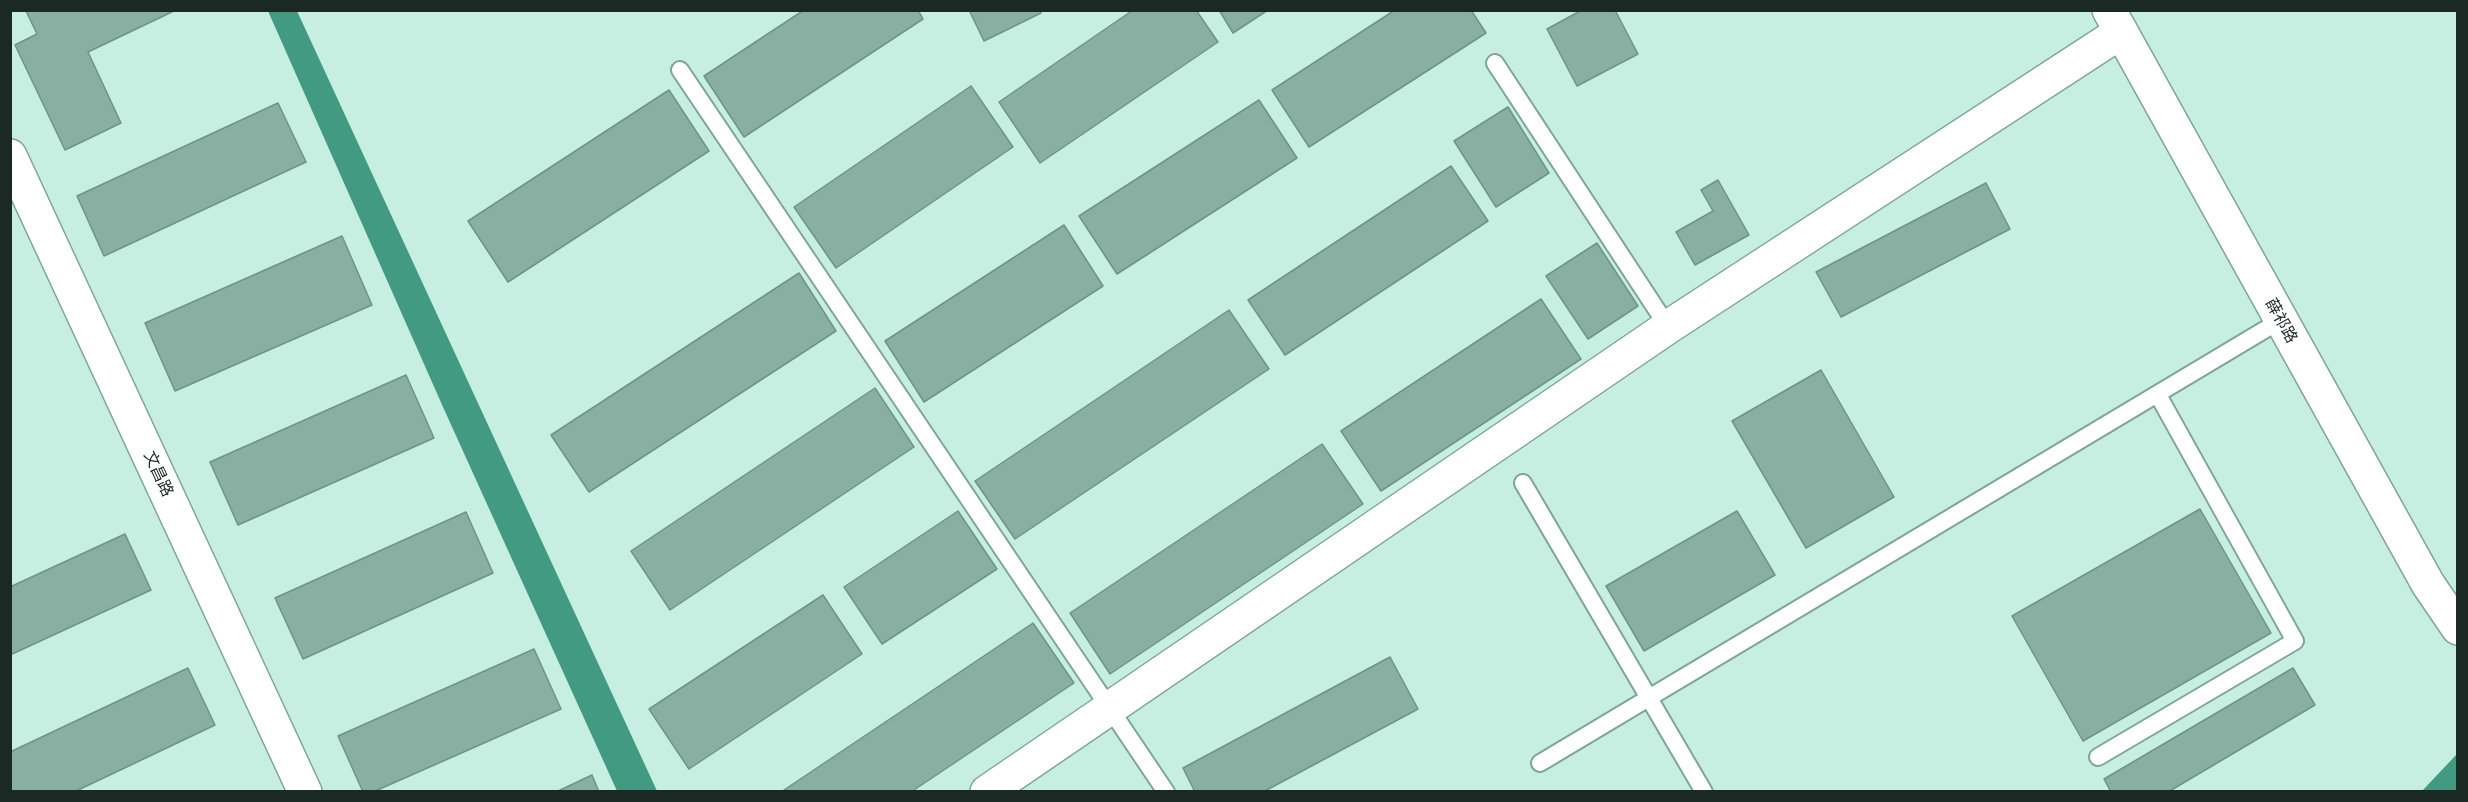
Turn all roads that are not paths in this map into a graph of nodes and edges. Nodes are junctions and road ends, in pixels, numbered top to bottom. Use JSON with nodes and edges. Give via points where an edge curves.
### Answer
{"nodes":[{"id":1,"x":2115,"y":21,"type":"edge"},
{"id":2,"x":1495,"y":63,"type":"dead end"},
{"id":3,"x":680,"y":70,"type":"dead end"},
{"id":4,"x":10,"y":156,"type":"edge"},
{"id":5,"x":2281,"y":320,"type":"junction"},
{"id":6,"x":1668,"y":327,"type":"junction"},
{"id":7,"x":2158,"y":395,"type":"junction"},
{"id":8,"x":1523,"y":483,"type":"dead end"},
{"id":9,"x":2457,"y":628,"type":"edge"},
{"id":10,"x":1649,"y":697,"type":"junction"},
{"id":11,"x":1111,"y":707,"type":"junction"},
{"id":12,"x":2098,"y":757,"type":"dead end"},
{"id":13,"x":1540,"y":763,"type":"dead end"},
{"id":14,"x":305,"y":792,"type":"edge"},
{"id":15,"x":987,"y":792,"type":"edge"},
{"id":16,"x":1166,"y":792,"type":"edge"},
{"id":17,"x":1704,"y":792,"type":"edge"}],
"edges":[{"from":1,"to":5,"type":"street","name":"薛祁路"},
{"from":1,"to":6,"type":"street"},
{"from":2,"to":6,"type":"lane"},
{"from":3,"to":11,"type":"lane"},
{"from":4,"to":14,"type":"street","name":"文昌路"},
{"from":5,"to":7,"type":"lane"},
{"from":5,"to":9,"type":"street","name":"薛祁路","via":[[2428,584]]},
{"from":6,"to":11,"type":"street"},
{"from":7,"to":10,"type":"lane"},
{"from":7,"to":12,"type":"lane","via":[[2295,641]]},
{"from":8,"to":10,"type":"lane"},
{"from":10,"to":13,"type":"lane"},
{"from":10,"to":17,"type":"lane"},
{"from":11,"to":15,"type":"street"},
{"from":11,"to":16,"type":"lane"}]}
